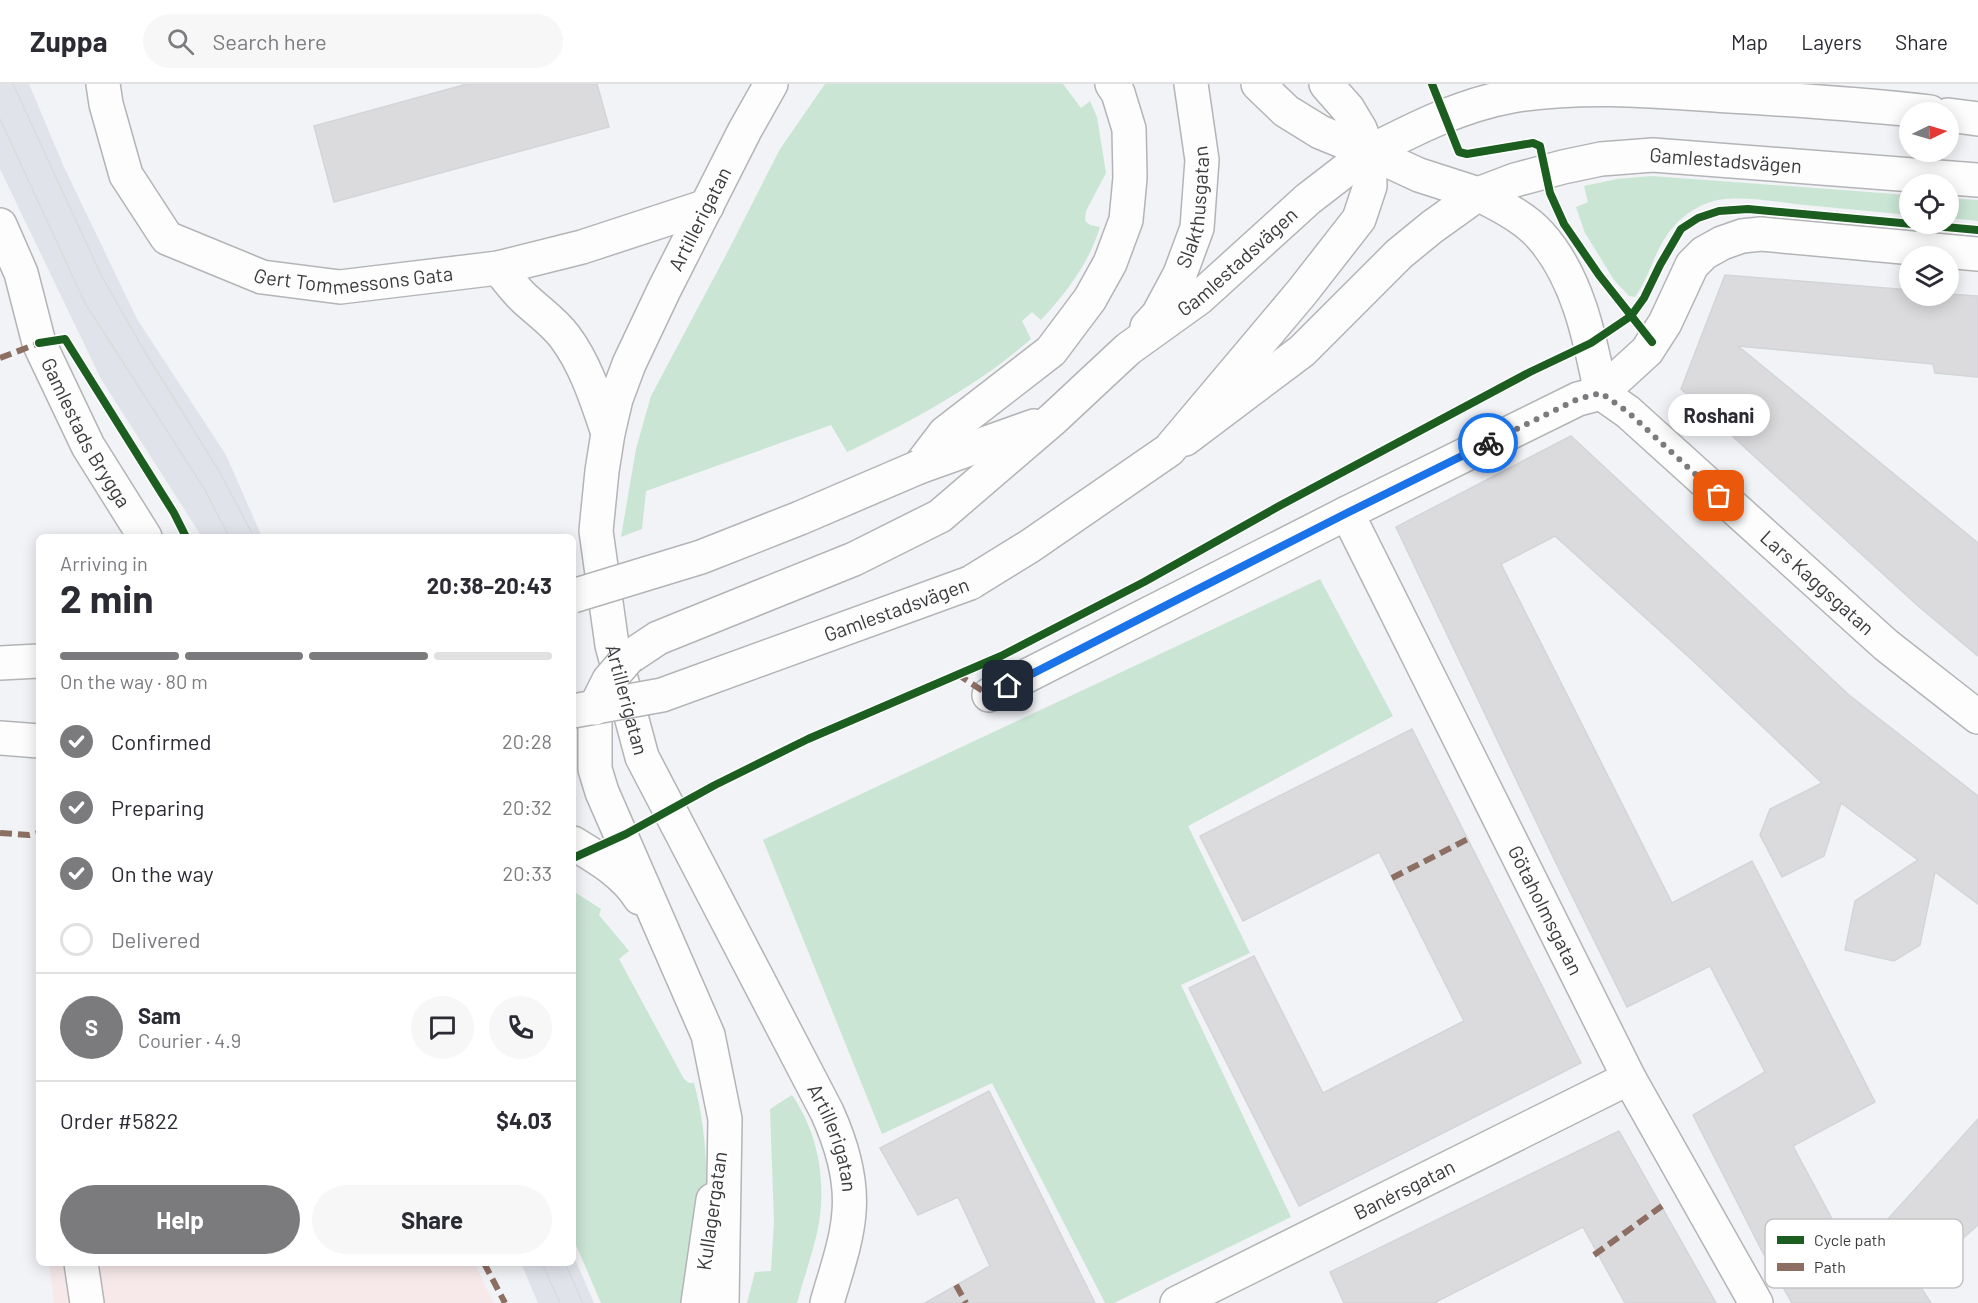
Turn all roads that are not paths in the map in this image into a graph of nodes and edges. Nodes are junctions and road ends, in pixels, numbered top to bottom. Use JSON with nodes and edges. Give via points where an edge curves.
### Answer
{"nodes":[{"id":1,"x":103,"y":84,"type":"edge"},
{"id":2,"x":771,"y":84,"type":"edge"},
{"id":3,"x":1112,"y":84,"type":"edge"},
{"id":4,"x":1191,"y":84,"type":"edge"},
{"id":5,"x":1258,"y":84,"type":"edge"},
{"id":6,"x":1326,"y":84,"type":"edge"},
{"id":7,"x":1791,"y":84,"type":"edge"},
{"id":8,"x":1867,"y":104,"type":"junction"},
{"id":9,"x":1899,"y":108,"type":"edge"},
{"id":10,"x":1959,"y":116,"type":"edge"},
{"id":11,"x":1978,"y":119,"type":"edge"},
{"id":12,"x":1369,"y":152,"type":"junction"},
{"id":13,"x":1978,"y":180,"type":"edge"},
{"id":14,"x":1478,"y":194,"type":"junction"},
{"id":15,"x":707,"y":206,"type":"junction"},
{"id":16,"x":0,"y":225,"type":"edge"},
{"id":17,"x":1978,"y":254,"type":"edge"},
{"id":18,"x":498,"y":268,"type":"junction"},
{"id":19,"x":1128,"y":349,"type":"junction"},
{"id":20,"x":1601,"y":393,"type":"junction"},
{"id":21,"x":1053,"y":419,"type":"junction"},
{"id":22,"x":608,"y":433,"type":"junction"},
{"id":23,"x":1169,"y":450,"type":"junction"},
{"id":24,"x":919,"y":467,"type":"junction"},
{"id":25,"x":1347,"y":513,"type":"junction"},
{"id":26,"x":142,"y":534,"type":"edge"},
{"id":27,"x":576,"y":595,"type":"edge"},
{"id":28,"x":36,"y":661,"type":"edge"},
{"id":29,"x":0,"y":663,"type":"edge"},
{"id":30,"x":989,"y":695,"type":"dead end"},
{"id":31,"x":584,"y":709,"type":"edge"},
{"id":32,"x":1978,"y":717,"type":"edge"},
{"id":33,"x":0,"y":738,"type":"edge"},
{"id":34,"x":36,"y":741,"type":"edge"},
{"id":35,"x":576,"y":845,"type":"edge"},
{"id":36,"x":667,"y":938,"type":"junction"},
{"id":37,"x":1629,"y":1078,"type":"junction"},
{"id":38,"x":725,"y":1119,"type":"junction"},
{"id":39,"x":81,"y":1266,"type":"edge"},
{"id":40,"x":87,"y":1303,"type":"edge"},
{"id":41,"x":698,"y":1303,"type":"edge"},
{"id":42,"x":722,"y":1303,"type":"edge"},
{"id":43,"x":827,"y":1303,"type":"edge"},
{"id":44,"x":1177,"y":1303,"type":"edge"},
{"id":45,"x":1756,"y":1303,"type":"edge"}],
"edges":[{"from":1,"to":18,"type":"street","name":"Gert Tommessons Gata","via":[[126,175],[167,238],[262,277],[340,287]]},
{"from":2,"to":15,"type":"street","name":"Artillerigatan"},
{"from":3,"to":24,"type":"street","via":[[1129,129],[1130,178],[1126,220],[1110,263],[1090,299],[1051,351],[945,433]]},
{"from":4,"to":19,"type":"street","name":"Slakthusgatan","via":[[1202,160],[1197,228],[1180,274],[1158,315]]},
{"from":5,"to":12,"type":"street","via":[[1286,111],[1320,132]]},
{"from":6,"to":12,"type":"street","via":[[1348,109]]},
{"from":7,"to":8,"type":"street","name":"Gamlestadsvägen"},
{"from":8,"to":9,"type":"street","name":"Gamlestadsvägen"},
{"from":8,"to":12,"type":"street","name":"Gamlestadsvägen","via":[[1630,89],[1544,92],[1454,113]]},
{"from":10,"to":11,"type":"street"},
{"from":12,"to":14,"type":"street","via":[[1419,175]]},
{"from":12,"to":19,"type":"street","name":"Gamlestadsvägen","via":[[1308,199],[1199,298]]},
{"from":12,"to":23,"type":"street","name":"Gamlestadsvägen","via":[[1370,186],[1359,219]]},
{"from":13,"to":14,"type":"street","name":"Gamlestadsvägen","via":[[1653,154],[1601,159],[1515,180]]},
{"from":14,"to":20,"type":"street","via":[[1539,233],[1567,274],[1591,343]]},
{"from":14,"to":23,"type":"street","name":"Gamlestadsvägen","via":[[1399,254],[1302,351]]},
{"from":15,"to":18,"type":"street","name":"Gert Tommessons Gata","via":[[582,247]]},
{"from":15,"to":22,"type":"street","name":"Artillerigatan","via":[[629,363]]},
{"from":16,"to":26,"type":"street","name":"Gamlestads Brygga","via":[[21,273],[39,343],[88,446]]},
{"from":17,"to":20,"type":"street","via":[[1761,234],[1722,243],[1692,266],[1647,351]]},
{"from":18,"to":22,"type":"street","via":[[565,337],[594,392]]},
{"from":19,"to":21,"type":"street","name":"Gamlestadsvägen"},
{"from":20,"to":25,"type":"street","via":[[1578,399]]},
{"from":20,"to":32,"type":"street","name":"Lars Kaggsgatan","via":[[1628,412],[1886,645]]},
{"from":21,"to":24,"type":"street","name":"Gamlestadsvägen"},
{"from":21,"to":31,"type":"street","name":"Gamlestadsvägen","bridge":true,"via":[[940,516],[854,559],[658,638],[628,657]]},
{"from":22,"to":43,"type":"street","name":"Artillerigatan","via":[[596,531],[612,645],[642,757],[828,1112],[840,1142],[849,1211]]},
{"from":23,"to":31,"type":"street","name":"Gamlestadsvägen","bridge":true,"via":[[970,584],[662,695]]},
{"from":24,"to":27,"type":"street","name":"Gamlestadsvägen","bridge":true,"via":[[701,557]]},
{"from":25,"to":30,"type":"street"},
{"from":25,"to":37,"type":"street","name":"Götaholmsgatan"},
{"from":28,"to":29,"type":"street"},
{"from":31,"to":36,"type":"street","name":"Artillerigatan","via":[[602,792]]},
{"from":33,"to":34,"type":"street"},
{"from":35,"to":36,"type":"street","name":"Artillerigatan","via":[[631,884]]},
{"from":36,"to":38,"type":"street","name":"Artillerigatan","via":[[708,1035]]},
{"from":37,"to":44,"type":"street","name":"Banérsgatan"},
{"from":37,"to":45,"type":"street","name":"Götaholmsgatan"},
{"from":38,"to":41,"type":"street","name":"Kullagergatan"},
{"from":38,"to":42,"type":"street","name":"Artillerigatan"},
{"from":39,"to":40,"type":"street"}]}
